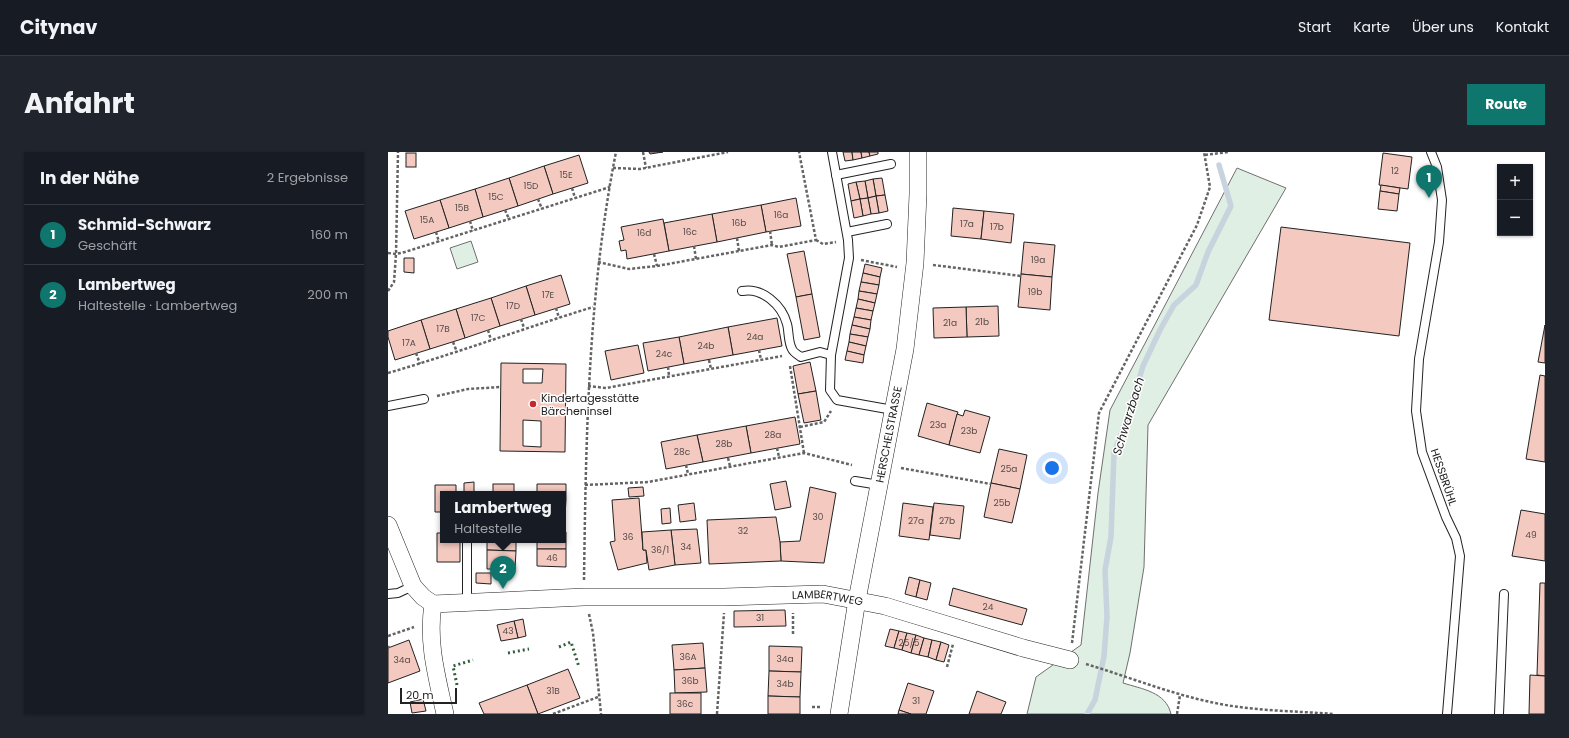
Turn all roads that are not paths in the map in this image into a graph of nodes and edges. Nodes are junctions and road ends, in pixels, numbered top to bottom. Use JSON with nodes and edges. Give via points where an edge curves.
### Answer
{"nodes":[{"id":1,"x":832,"y":152,"type":"edge"},
{"id":2,"x":918,"y":152,"type":"edge"},
{"id":3,"x":1431,"y":152,"type":"edge"},
{"id":4,"x":891,"y":164,"type":"dead end"},
{"id":5,"x":836,"y":175,"type":"junction"},
{"id":6,"x":887,"y":224,"type":"dead end"},
{"id":7,"x":847,"y":232,"type":"junction"},
{"id":8,"x":742,"y":291,"type":"dead end"},
{"id":9,"x":831,"y":355,"type":"junction"},
{"id":10,"x":424,"y":399,"type":"road end"},
{"id":11,"x":388,"y":406,"type":"edge"},
{"id":12,"x":893,"y":410,"type":"junction"},
{"id":13,"x":855,"y":481,"type":"dead end"},
{"id":14,"x":879,"y":485,"type":"junction"},
{"id":15,"x":388,"y":525,"type":"edge"},
{"id":16,"x":467,"y":543,"type":"edge"},
{"id":17,"x":413,"y":586,"type":"junction"},
{"id":18,"x":388,"y":594,"type":"edge"},
{"id":19,"x":1504,"y":594,"type":"dead end"},
{"id":20,"x":857,"y":600,"type":"junction"},
{"id":21,"x":467,"y":602,"type":"junction"},
{"id":22,"x":433,"y":604,"type":"junction"},
{"id":23,"x":1070,"y":660,"type":"road end"},
{"id":24,"x":445,"y":714,"type":"edge"},
{"id":25,"x":839,"y":714,"type":"edge"},
{"id":26,"x":1447,"y":714,"type":"edge"},
{"id":27,"x":1499,"y":714,"type":"edge"}],
"edges":[{"from":1,"to":5,"type":"lane"},
{"from":2,"to":12,"type":"street","name":"HERSCHELSTRASSE","via":[[914,266],[905,349]]},
{"from":3,"to":26,"type":"lane","name":"HESSBRÜHL","via":[[1437,166],[1442,200],[1439,242],[1419,360],[1416,411],[1422,452],[1456,538],[1460,556]]},
{"from":4,"to":5,"type":"lane"},
{"from":5,"to":7,"type":"lane"},
{"from":6,"to":7,"type":"lane"},
{"from":7,"to":9,"type":"lane","via":[[849,258]]},
{"from":8,"to":9,"type":"lane","via":[[758,291],[778,306],[786,322],[791,348],[801,357],[820,352]]},
{"from":9,"to":12,"type":"lane","via":[[830,390],[837,400]]},
{"from":10,"to":11,"type":"lane"},
{"from":12,"to":14,"type":"street","name":"HERSCHELSTRASSE"},
{"from":13,"to":14,"type":"lane"},
{"from":14,"to":20,"type":"street","name":"HERSCHELSTRASSE"},
{"from":15,"to":17,"type":"street"},
{"from":16,"to":21,"type":"lane"},
{"from":17,"to":18,"type":"lane","via":[[398,593]]},
{"from":17,"to":22,"type":"street"},
{"from":19,"to":27,"type":"lane"},
{"from":20,"to":21,"type":"street","name":"LAMBERTWEG","via":[[823,594],[584,597]]},
{"from":20,"to":23,"type":"street","name":"LAMBERTWEG"},
{"from":20,"to":25,"type":"street","name":"HERSCHELSTRASSE"},
{"from":21,"to":22,"type":"street","name":"LAMBERTWEG"},
{"from":22,"to":24,"type":"street","via":[[430,623],[433,661]]}]}
